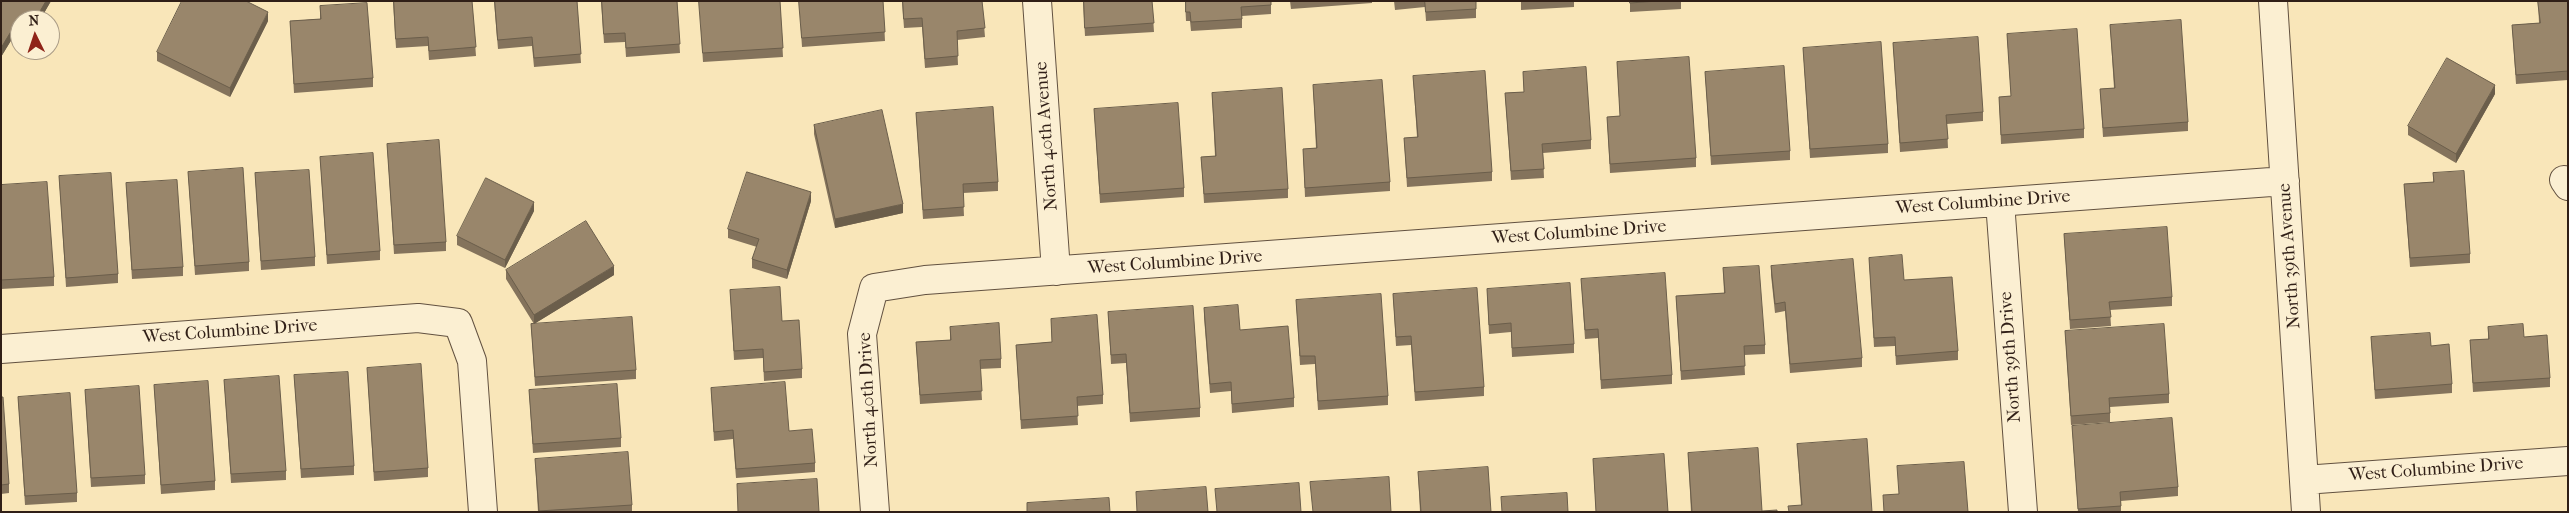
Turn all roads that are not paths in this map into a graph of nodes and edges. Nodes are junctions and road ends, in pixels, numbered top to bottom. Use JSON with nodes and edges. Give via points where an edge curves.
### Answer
{"nodes":[{"id":1,"x":1037,"y":1,"type":"edge"},
{"id":2,"x":2273,"y":1,"type":"edge"},
{"id":3,"x":2285,"y":181,"type":"junction"},
{"id":4,"x":2000,"y":202,"type":"junction"},
{"id":5,"x":1056,"y":271,"type":"junction"},
{"id":6,"x":874,"y":288,"type":"joint"},
{"id":7,"x":1,"y":349,"type":"edge"},
{"id":8,"x":2568,"y":461,"type":"edge"},
{"id":9,"x":2304,"y":480,"type":"junction"},
{"id":10,"x":483,"y":512,"type":"edge"},
{"id":11,"x":875,"y":512,"type":"edge"},
{"id":12,"x":2023,"y":512,"type":"edge"},
{"id":13,"x":2306,"y":512,"type":"edge"}],
"edges":[{"from":1,"to":5,"type":"street","name":"North 40th Avenue"},
{"from":2,"to":3,"type":"street","name":"North 39th Avenue"},
{"from":3,"to":4,"type":"street","name":"West Columbine Drive"},
{"from":3,"to":9,"type":"street","name":"North 39th Avenue"},
{"from":4,"to":5,"type":"street","name":"West Columbine Drive"},
{"from":4,"to":12,"type":"street","name":"North 39th Drive"},
{"from":5,"to":6,"type":"street","name":"West Columbine Drive","via":[[925,280]]},
{"from":6,"to":11,"type":"street","name":"North 40th Drive","via":[[862,334]]},
{"from":7,"to":10,"type":"street","name":"West Columbine Drive","via":[[418,318],[458,323],[472,361]]},
{"from":8,"to":9,"type":"street","name":"West Columbine Drive"},
{"from":9,"to":13,"type":"street","name":"North 39th Avenue"}]}
